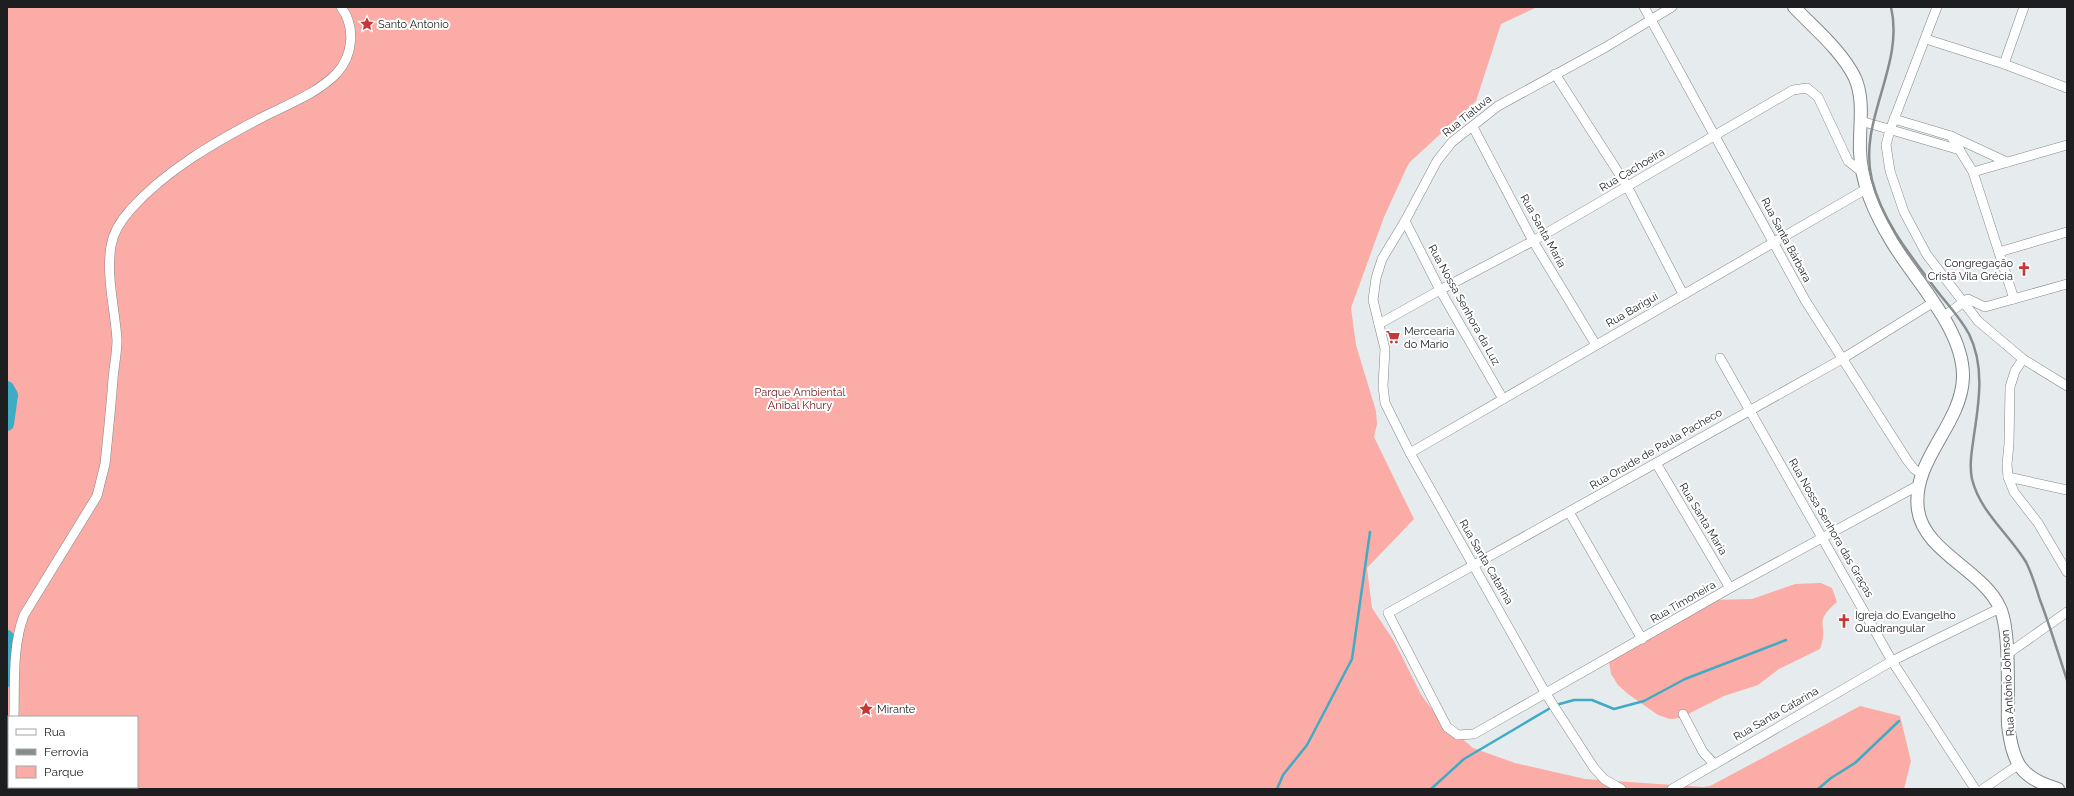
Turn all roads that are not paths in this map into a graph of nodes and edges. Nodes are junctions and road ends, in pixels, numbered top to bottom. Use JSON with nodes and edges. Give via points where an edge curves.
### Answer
{"nodes":[{"id":1,"x":340,"y":7,"type":"edge"},
{"id":2,"x":1644,"y":7,"type":"edge"},
{"id":3,"x":1672,"y":7,"type":"edge"},
{"id":4,"x":1794,"y":7,"type":"edge"},
{"id":5,"x":1937,"y":7,"type":"edge"},
{"id":6,"x":2024,"y":7,"type":"edge"},
{"id":7,"x":1652,"y":19,"type":"junction"},
{"id":8,"x":1926,"y":39,"type":"junction"},
{"id":9,"x":2004,"y":64,"type":"junction"},
{"id":10,"x":1555,"y":74,"type":"junction"},
{"id":11,"x":2067,"y":88,"type":"edge"},
{"id":12,"x":1894,"y":119,"type":"junction"},
{"id":13,"x":1861,"y":121,"type":"junction"},
{"id":14,"x":1473,"y":127,"type":"junction"},
{"id":15,"x":1890,"y":130,"type":"junction"},
{"id":16,"x":1715,"y":134,"type":"junction"},
{"id":17,"x":1951,"y":136,"type":"junction"},
{"id":18,"x":2067,"y":145,"type":"edge"},
{"id":19,"x":1960,"y":150,"type":"junction"},
{"id":20,"x":2007,"y":162,"type":"junction"},
{"id":21,"x":1862,"y":172,"type":"junction"},
{"id":22,"x":1973,"y":172,"type":"junction"},
{"id":23,"x":1627,"y":186,"type":"junction"},
{"id":24,"x":1866,"y":189,"type":"junction"},
{"id":25,"x":1405,"y":221,"type":"junction"},
{"id":26,"x":2067,"y":232,"type":"edge"},
{"id":27,"x":1533,"y":241,"type":"junction"},
{"id":28,"x":1774,"y":242,"type":"junction"},
{"id":29,"x":1999,"y":252,"type":"junction"},
{"id":30,"x":2067,"y":284,"type":"edge"},
{"id":31,"x":1440,"y":290,"type":"junction"},
{"id":32,"x":1683,"y":294,"type":"junction"},
{"id":33,"x":2014,"y":299,"type":"junction"},
{"id":34,"x":1934,"y":302,"type":"junction"},
{"id":35,"x":1962,"y":302,"type":"junction"},
{"id":36,"x":1943,"y":317,"type":"junction"},
{"id":37,"x":1379,"y":324,"type":"junction"},
{"id":38,"x":1596,"y":345,"type":"junction"},
{"id":39,"x":1720,"y":358,"type":"dead end"},
{"id":40,"x":2023,"y":359,"type":"junction"},
{"id":41,"x":1842,"y":360,"type":"junction"},
{"id":42,"x":2067,"y":386,"type":"edge"},
{"id":43,"x":1503,"y":399,"type":"junction"},
{"id":44,"x":1749,"y":410,"type":"junction"},
{"id":45,"x":1410,"y":453,"type":"junction"},
{"id":46,"x":1656,"y":463,"type":"junction"},
{"id":47,"x":2008,"y":478,"type":"junction"},
{"id":48,"x":1920,"y":479,"type":"junction"},
{"id":49,"x":2067,"y":490,"type":"edge"},
{"id":50,"x":1569,"y":512,"type":"junction"},
{"id":51,"x":1823,"y":537,"type":"junction"},
{"id":52,"x":1474,"y":565,"type":"junction"},
{"id":53,"x":2067,"y":572,"type":"edge"},
{"id":54,"x":1730,"y":588,"type":"junction"},
{"id":55,"x":2000,"y":608,"type":"junction"},
{"id":56,"x":2067,"y":612,"type":"edge"},
{"id":57,"x":1642,"y":639,"type":"junction"},
{"id":58,"x":2006,"y":655,"type":"junction"},
{"id":59,"x":1892,"y":660,"type":"junction"},
{"id":60,"x":1546,"y":694,"type":"junction"},
{"id":61,"x":1683,"y":714,"type":"dead end"},
{"id":62,"x":14,"y":716,"type":"edge"},
{"id":63,"x":1458,"y":735,"type":"joint"},
{"id":64,"x":1714,"y":764,"type":"junction"},
{"id":65,"x":2018,"y":765,"type":"junction"},
{"id":66,"x":1621,"y":789,"type":"edge"},
{"id":67,"x":1672,"y":789,"type":"edge"},
{"id":68,"x":1975,"y":789,"type":"edge"},
{"id":69,"x":1983,"y":789,"type":"edge"},
{"id":70,"x":2058,"y":789,"type":"edge"}],
"edges":[{"from":1,"to":62,"type":"street","via":[[345,12],[351,29],[351,45],[337,73],[313,91],[238,130],[164,178],[130,210],[117,228],[111,245],[110,260],[117,342],[102,481],[97,496],[22,620],[16,644]]},
{"from":2,"to":7,"type":"street","name":"Rua Santa Bárbara"},
{"from":3,"to":7,"type":"street","name":"Rua Tiatuva"},
{"from":4,"to":13,"type":"main road","name":"Rua Antônio Johnson","via":[[1846,62],[1856,80],[1860,95]]},
{"from":5,"to":8,"type":"street"},
{"from":6,"to":9,"type":"street"},
{"from":7,"to":10,"type":"street","name":"Rua Tiatuva"},
{"from":7,"to":16,"type":"street","name":"Rua Santa Bárbara"},
{"from":8,"to":9,"type":"street"},
{"from":8,"to":12,"type":"street"},
{"from":9,"to":11,"type":"street"},
{"from":10,"to":14,"type":"street","name":"Rua Tiatuva","via":[[1498,106]]},
{"from":10,"to":23,"type":"street"},
{"from":12,"to":15,"type":"street"},
{"from":12,"to":17,"type":"street"},
{"from":13,"to":15,"type":"street"},
{"from":13,"to":21,"type":"main road","name":"Rua Antônio Johnson"},
{"from":14,"to":25,"type":"street","name":"Rua Tiatuva","via":[[1452,142],[1437,161]]},
{"from":14,"to":27,"type":"street","name":"Rua Santa Maria"},
{"from":15,"to":19,"type":"street"},
{"from":15,"to":35,"type":"street","via":[[1886,145],[1890,171],[1904,212],[1927,256]]},
{"from":16,"to":21,"type":"street","name":"Rua Cachoeira","via":[[1793,90],[1807,88],[1818,97],[1848,161]]},
{"from":16,"to":23,"type":"street","name":"Rua Cachoeira"},
{"from":16,"to":28,"type":"street","name":"Rua Santa Bárbara"},
{"from":17,"to":19,"type":"street"},
{"from":17,"to":20,"type":"street"},
{"from":18,"to":20,"type":"street"},
{"from":19,"to":22,"type":"street"},
{"from":20,"to":22,"type":"street"},
{"from":21,"to":24,"type":"main road","name":"Rua Antônio Johnson"},
{"from":22,"to":29,"type":"street"},
{"from":23,"to":27,"type":"street","name":"Rua Cachoeira"},
{"from":23,"to":32,"type":"street"},
{"from":24,"to":28,"type":"street","name":"Rua Barigui"},
{"from":24,"to":34,"type":"main road","name":"Rua Antônio Johnson","via":[[1892,242]]},
{"from":25,"to":31,"type":"street","name":"Rua Nossa Senhora da Luz"},
{"from":25,"to":37,"type":"street","name":"Rua Tiatuva","via":[[1382,259],[1376,278],[1373,300]]},
{"from":26,"to":29,"type":"street"},
{"from":27,"to":31,"type":"street","name":"Rua Cachoeira"},
{"from":27,"to":38,"type":"street","name":"Rua Santa Maria"},
{"from":28,"to":32,"type":"street","name":"Rua Barigui"},
{"from":28,"to":41,"type":"street","name":"Rua Santa Bárbara","via":[[1805,300]]},
{"from":29,"to":33,"type":"street"},
{"from":30,"to":33,"type":"street"},
{"from":31,"to":37,"type":"street","name":"Rua Cachoeira"},
{"from":31,"to":43,"type":"street","name":"Rua Nossa Senhora da Luz"},
{"from":32,"to":38,"type":"street","name":"Rua Barigui"},
{"from":33,"to":35,"type":"street","via":[[1985,307],[1970,299]]},
{"from":34,"to":36,"type":"main road","name":"Rua Antônio Johnson"},
{"from":34,"to":41,"type":"street","name":"Rua Oraide de Paula Pacheco"},
{"from":35,"to":36,"type":"street"},
{"from":35,"to":40,"type":"street","via":[[1978,321]]},
{"from":36,"to":48,"type":"main road","name":"Rua Antônio Johnson","via":[[1959,352],[1963,375],[1961,398]]},
{"from":37,"to":45,"type":"street","name":"Rua Santa Catarina","via":[[1386,349],[1383,386],[1386,403]]},
{"from":38,"to":43,"type":"street","name":"Rua Barigui"},
{"from":39,"to":44,"type":"street","name":"Rua Nossa Senhora das Graças"},
{"from":40,"to":42,"type":"street"},
{"from":40,"to":47,"type":"street","via":[[2015,371],[2010,388]]},
{"from":41,"to":44,"type":"street","name":"Rua Oraide de Paula Pacheco"},
{"from":41,"to":48,"type":"street","name":"Rua Santa Bárbara"},
{"from":43,"to":45,"type":"street","name":"Rua Barigui"},
{"from":44,"to":46,"type":"street","name":"Rua Oraide de Paula Pacheco"},
{"from":44,"to":51,"type":"street","name":"Rua Nossa Senhora das Graças"},
{"from":45,"to":52,"type":"street","name":"Rua Santa Catarina"},
{"from":46,"to":50,"type":"street","name":"Rua Oraide de Paula Pacheco"},
{"from":46,"to":54,"type":"street","name":"Rua Santa Maria"},
{"from":47,"to":49,"type":"street"},
{"from":47,"to":53,"type":"street","via":[[2014,492],[2038,523]]},
{"from":48,"to":51,"type":"street","name":"Rua Timoneira"},
{"from":48,"to":55,"type":"main road","name":"Rua Antônio Johnson","via":[[1918,510],[1924,527],[1935,542],[1987,587]]},
{"from":50,"to":52,"type":"street","name":"Rua Oraide de Paula Pacheco"},
{"from":50,"to":57,"type":"street"},
{"from":51,"to":54,"type":"street","name":"Rua Timoneira"},
{"from":51,"to":59,"type":"street","name":"Rua Nossa Senhora das Graças"},
{"from":52,"to":60,"type":"street","name":"Rua Santa Catarina"},
{"from":52,"to":63,"type":"street","name":"Rua Oraide de Paula Pacheco","via":[[1388,613],[1447,727]]},
{"from":54,"to":57,"type":"street","name":"Rua Timoneira"},
{"from":55,"to":58,"type":"main road","name":"Rua Antônio Johnson","via":[[2005,625]]},
{"from":55,"to":59,"type":"street","name":"Rua Santa Catarina"},
{"from":56,"to":58,"type":"street"},
{"from":57,"to":60,"type":"street","name":"Rua Timoneira"},
{"from":58,"to":65,"type":"main road","name":"Rua Antônio Johnson","via":[[2008,726],[2010,742]]},
{"from":59,"to":64,"type":"street","name":"Rua Santa Catarina"},
{"from":59,"to":68,"type":"street","name":"Rua Nossa Senhora das Graças"},
{"from":60,"to":63,"type":"street","name":"Rua Timoneira","via":[[1474,734]]},
{"from":60,"to":66,"type":"street","name":"Rua Santa Catarina","via":[[1594,768],[1604,779]]},
{"from":61,"to":64,"type":"street","via":[[1703,752]]},
{"from":64,"to":67,"type":"street","name":"Rua Santa Catarina"},
{"from":65,"to":69,"type":"street"},
{"from":65,"to":70,"type":"main road","name":"Rua Antônio Johnson","via":[[2031,778]]}]}
